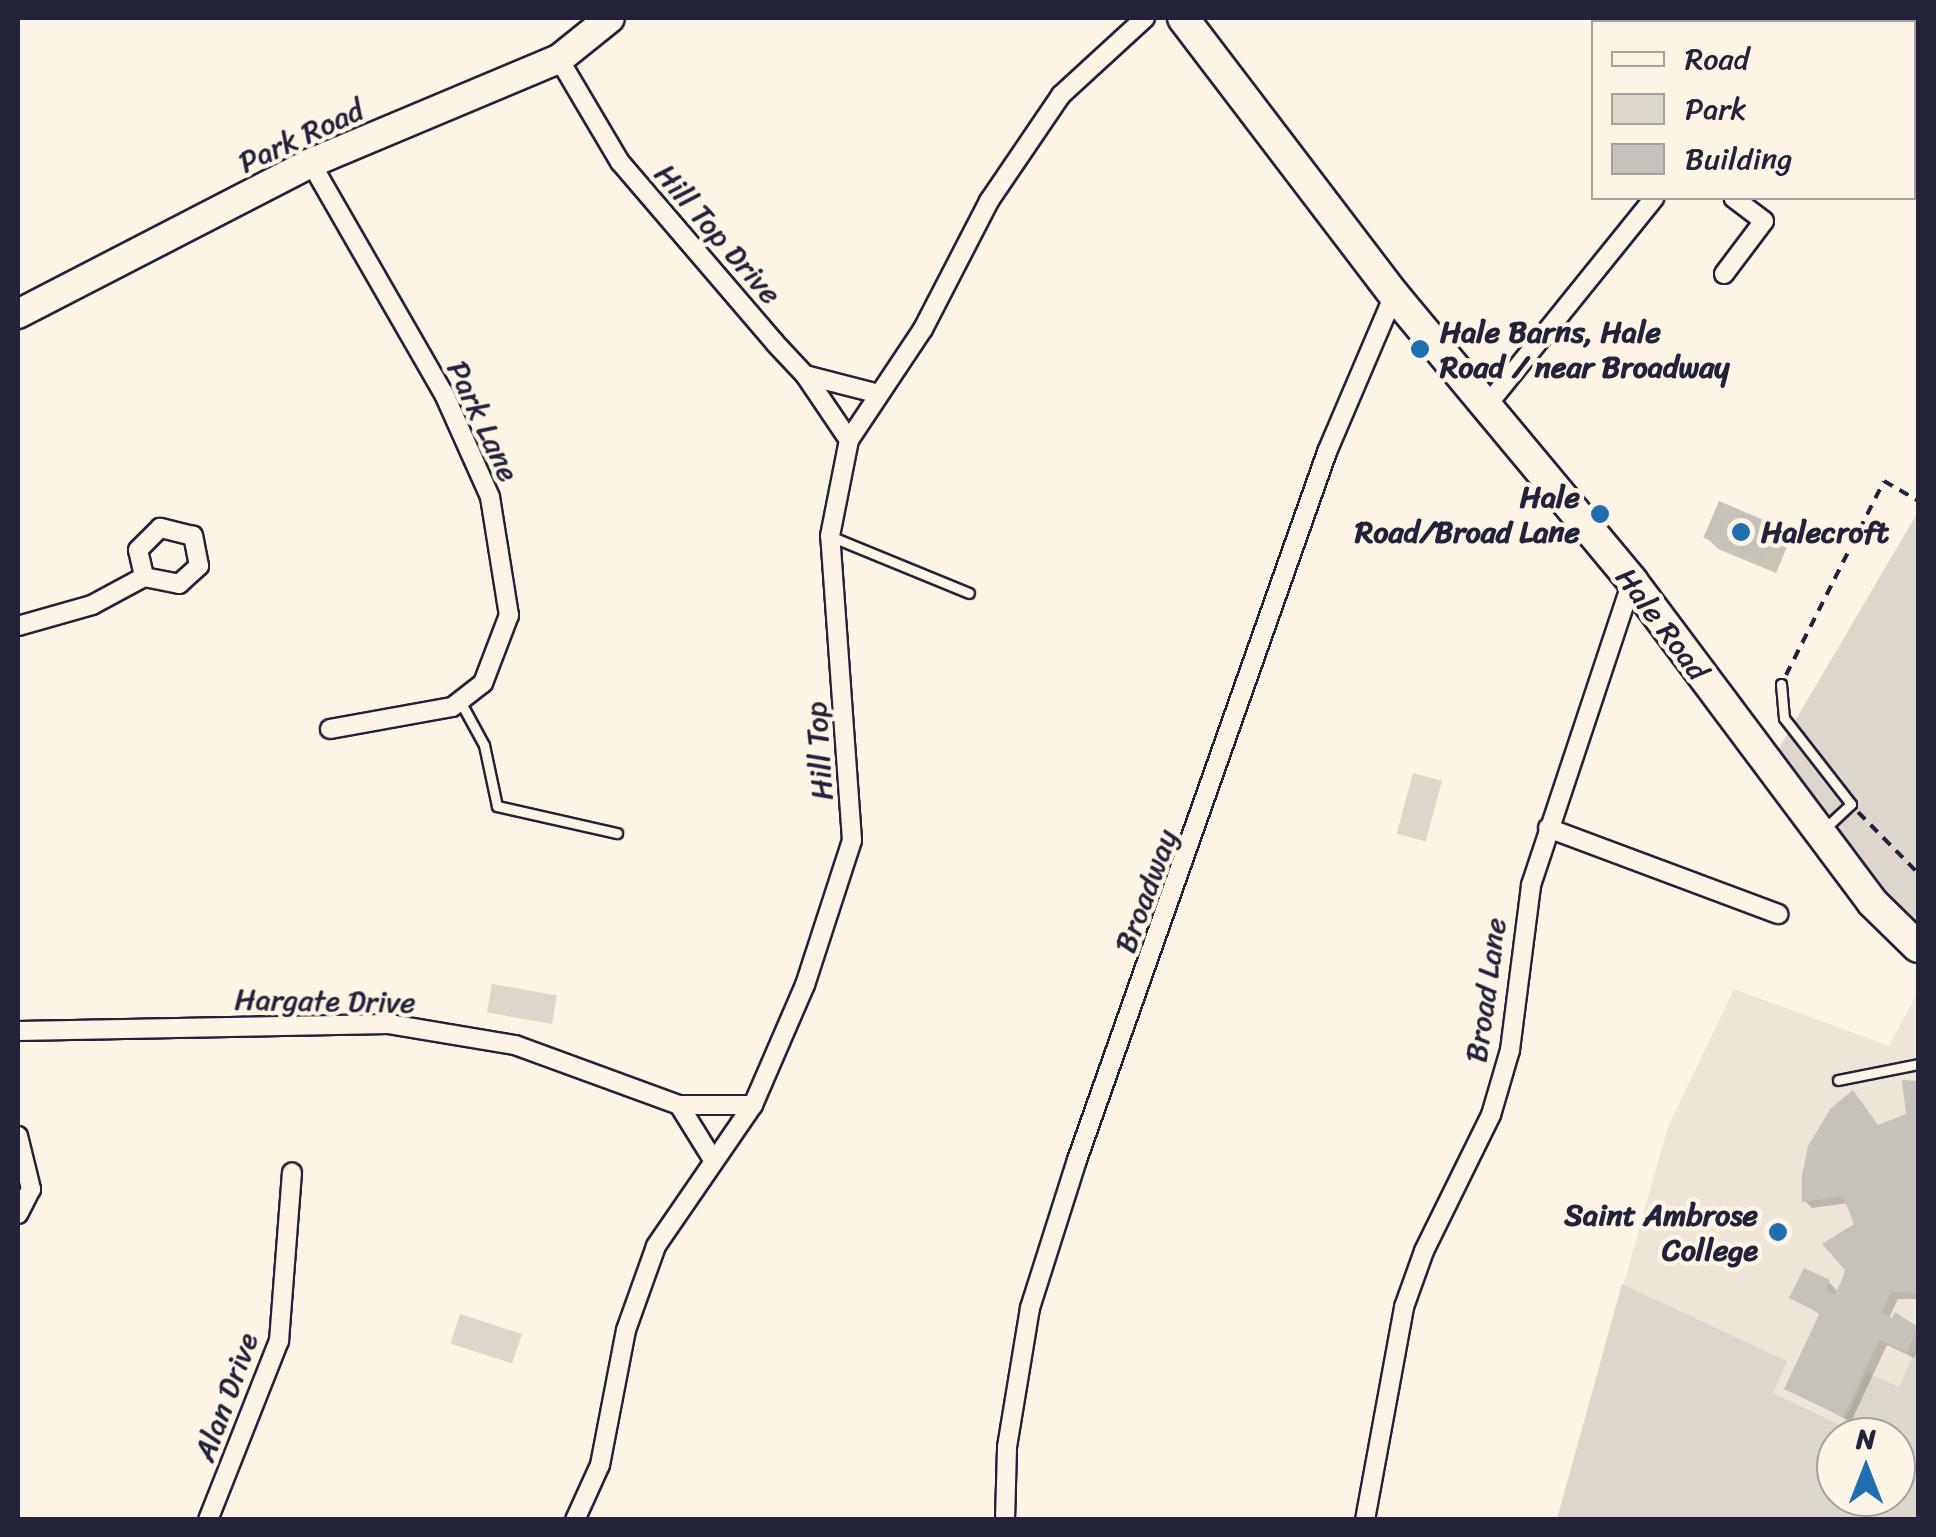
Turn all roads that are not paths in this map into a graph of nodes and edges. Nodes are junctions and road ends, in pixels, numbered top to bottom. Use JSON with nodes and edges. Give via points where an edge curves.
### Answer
{"nodes":[{"id":1,"x":610,"y":18,"type":"edge"},
{"id":2,"x":1145,"y":18,"type":"edge"},
{"id":3,"x":1183,"y":18,"type":"edge"},
{"id":4,"x":558,"y":58,"type":"junction"},
{"id":5,"x":310,"y":164,"type":"junction"},
{"id":6,"x":1652,"y":200,"type":"edge"},
{"id":7,"x":1736,"y":200,"type":"edge"},
{"id":8,"x":1724,"y":274,"type":"dead end"},
{"id":9,"x":1394,"y":295,"type":"junction"},
{"id":10,"x":18,"y":314,"type":"edge"},
{"id":11,"x":805,"y":375,"type":"junction"},
{"id":12,"x":879,"y":394,"type":"junction"},
{"id":13,"x":1488,"y":404,"type":"junction"},
{"id":14,"x":849,"y":440,"type":"junction"},
{"id":15,"x":830,"y":536,"type":"junction"},
{"id":16,"x":144,"y":577,"type":"dead end"},
{"id":17,"x":1632,"y":581,"type":"junction"},
{"id":18,"x":970,"y":593,"type":"dead end"},
{"id":19,"x":18,"y":626,"type":"edge"},
{"id":20,"x":1782,"y":684,"type":"road end"},
{"id":21,"x":460,"y":701,"type":"junction"},
{"id":22,"x":330,"y":730,"type":"dead end"},
{"id":23,"x":1548,"y":828,"type":"junction"},
{"id":24,"x":1821,"y":832,"type":"junction"},
{"id":25,"x":618,"y":833,"type":"dead end"},
{"id":26,"x":1778,"y":914,"type":"dead end"},
{"id":27,"x":1918,"y":947,"type":"edge"},
{"id":28,"x":18,"y":1031,"type":"edge"},
{"id":29,"x":1918,"y":1064,"type":"edge"},
{"id":30,"x":1838,"y":1080,"type":"dead end"},
{"id":31,"x":680,"y":1104,"type":"junction"},
{"id":32,"x":753,"y":1104,"type":"junction"},
{"id":33,"x":18,"y":1136,"type":"edge"},
{"id":34,"x":712,"y":1158,"type":"junction"},
{"id":35,"x":292,"y":1172,"type":"dead end"},
{"id":36,"x":18,"y":1214,"type":"edge"},
{"id":37,"x":208,"y":1520,"type":"edge"},
{"id":38,"x":575,"y":1520,"type":"edge"},
{"id":39,"x":1005,"y":1520,"type":"edge"},
{"id":40,"x":1366,"y":1520,"type":"edge"}],
"edges":[{"from":1,"to":4,"type":"main road","name":"Park Road"},
{"from":2,"to":12,"type":"street","name":"Hill Top","via":[[1061,94],[989,201],[923,330]]},
{"from":3,"to":9,"type":"main road","name":"Hale Road"},
{"from":4,"to":5,"type":"main road","name":"Park Road"},
{"from":4,"to":11,"type":"street","name":"Hill Top Drive","via":[[620,162]]},
{"from":5,"to":10,"type":"main road","name":"Park Road"},
{"from":5,"to":21,"type":"street","name":"Park Lane","via":[[444,394],[490,497],[510,615],[483,682]]},
{"from":6,"to":13,"type":"street"},
{"from":7,"to":8,"type":"street","via":[[1764,222]]},
{"from":9,"to":13,"type":"main road","name":"Hale Road"},
{"from":9,"to":39,"type":"street","name":"Broadway","via":[[1327,452],[1071,1178],[1030,1308],[1007,1448]]},
{"from":11,"to":12,"type":"street"},
{"from":11,"to":14,"type":"street","name":"Hill Top Drive"},
{"from":12,"to":14,"type":"street","name":"Hill Top"},
{"from":13,"to":17,"type":"main road","name":"Hale Road"},
{"from":14,"to":15,"type":"street","name":"Hill Top"},
{"from":15,"to":18,"type":"lane"},
{"from":15,"to":32,"type":"street","name":"Hill Top","via":[[852,840],[805,985]]},
{"from":16,"to":19,"type":"street","via":[[92,605]]},
{"from":17,"to":23,"type":"street","name":"Broad Lane"},
{"from":17,"to":24,"type":"main road","name":"Hale Road"},
{"from":20,"to":24,"type":"lane","via":[[1784,718],[1851,804]]},
{"from":21,"to":22,"type":"street"},
{"from":21,"to":25,"type":"lane","via":[[484,745],[496,806]]},
{"from":23,"to":26,"type":"street"},
{"from":23,"to":40,"type":"street","name":"Broad Lane","via":[[1521,936],[1510,1050],[1492,1115],[1424,1251],[1404,1307]]},
{"from":24,"to":27,"type":"main road","name":"Hale Road","via":[[1872,902]]},
{"from":28,"to":31,"type":"street","name":"Hargate Drive","via":[[389,1024],[515,1045]]},
{"from":29,"to":30,"type":"lane"},
{"from":31,"to":32,"type":"street","name":"Hargate Drive"},
{"from":31,"to":34,"type":"street"},
{"from":32,"to":34,"type":"street","name":"Hill Top"},
{"from":33,"to":36,"type":"street","via":[[31,1189]]},
{"from":34,"to":38,"type":"street","name":"Hill Top","via":[[656,1246],[626,1330],[600,1464]]},
{"from":35,"to":37,"type":"street","name":"Alan Drive","via":[[279,1341]]}]}
